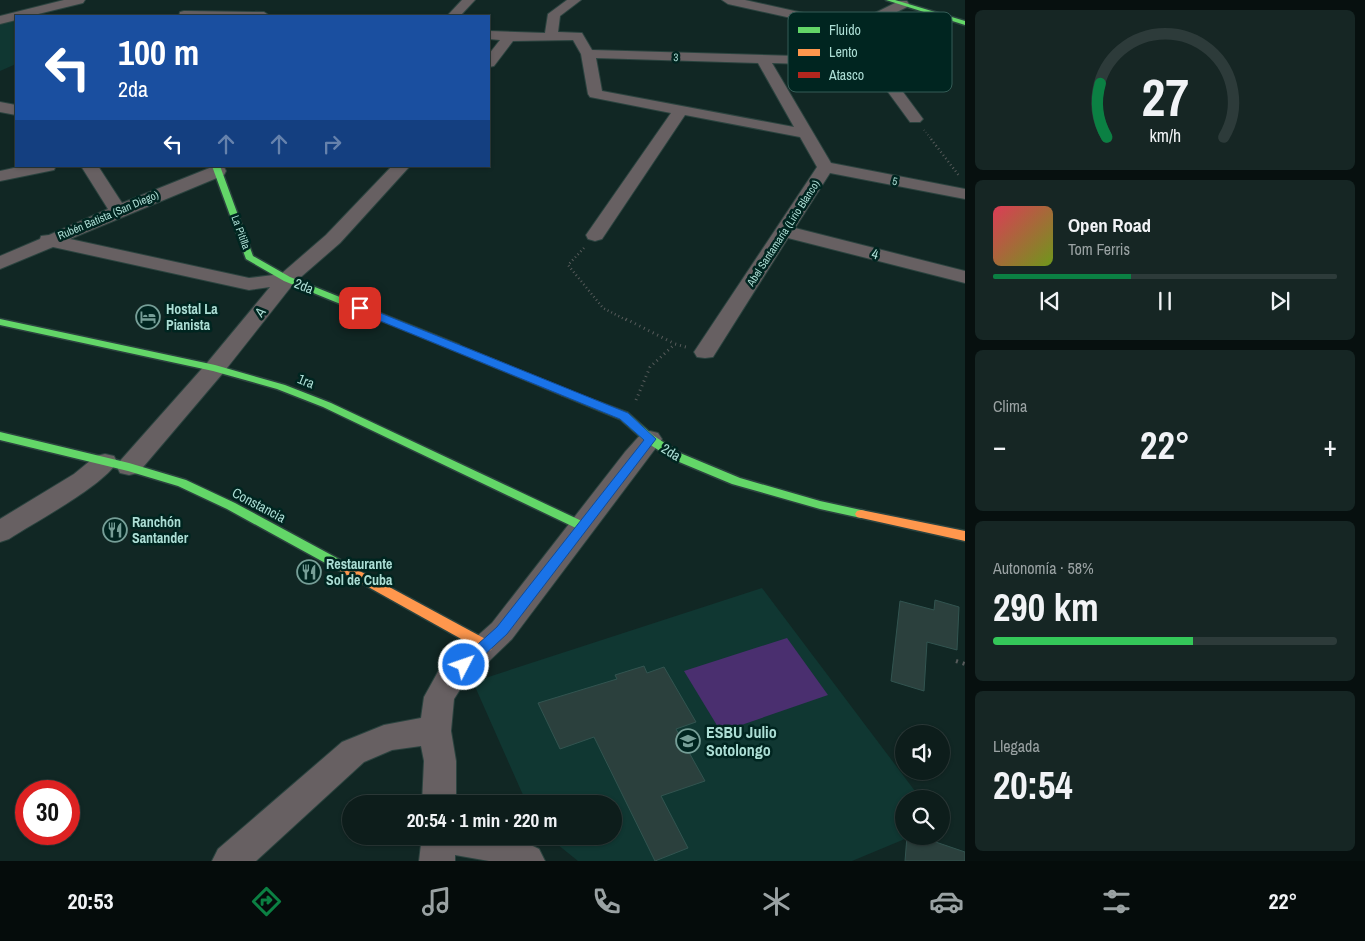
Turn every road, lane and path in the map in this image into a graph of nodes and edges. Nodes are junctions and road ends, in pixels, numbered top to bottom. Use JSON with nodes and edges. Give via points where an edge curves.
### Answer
{"nodes":[{"id":1,"x":79,"y":0,"type":"edge"},
{"id":2,"x":182,"y":0,"type":"edge"},
{"id":3,"x":469,"y":0,"type":"edge"},
{"id":4,"x":575,"y":0,"type":"edge"},
{"id":5,"x":728,"y":0,"type":"edge"},
{"id":6,"x":889,"y":0,"type":"edge"},
{"id":7,"x":903,"y":4,"type":"junction"},
{"id":8,"x":887,"y":12,"type":"edge"},
{"id":9,"x":929,"y":12,"type":"edge"},
{"id":10,"x":788,"y":13,"type":"edge"},
{"id":11,"x":20,"y":15,"type":"edge"},
{"id":12,"x":184,"y":15,"type":"edge"},
{"id":13,"x":454,"y":15,"type":"edge"},
{"id":14,"x":15,"y":16,"type":"edge"},
{"id":15,"x":952,"y":19,"type":"edge"},
{"id":16,"x":0,"y":20,"type":"edge"},
{"id":17,"x":965,"y":23,"type":"edge"},
{"id":18,"x":490,"y":35,"type":"edge"},
{"id":19,"x":551,"y":35,"type":"junction"},
{"id":20,"x":508,"y":39,"type":"junction"},
{"id":21,"x":588,"y":54,"type":"junction"},
{"id":22,"x":763,"y":60,"type":"junction"},
{"id":23,"x":788,"y":60,"type":"edge"},
{"id":24,"x":490,"y":63,"type":"edge"},
{"id":25,"x":895,"y":92,"type":"edge"},
{"id":26,"x":0,"y":108,"type":"edge"},
{"id":27,"x":15,"y":110,"type":"edge"},
{"id":28,"x":680,"y":111,"type":"junction"},
{"id":29,"x":915,"y":119,"type":"joint"},
{"id":30,"x":807,"y":134,"type":"junction"},
{"id":31,"x":0,"y":157,"type":"edge"},
{"id":32,"x":44,"y":167,"type":"edge"},
{"id":33,"x":90,"y":167,"type":"edge"},
{"id":34,"x":401,"y":167,"type":"edge"},
{"id":35,"x":825,"y":167,"type":"junction"},
{"id":36,"x":217,"y":169,"type":"edge"},
{"id":37,"x":20,"y":173,"type":"junction"},
{"id":38,"x":0,"y":176,"type":"edge"},
{"id":39,"x":965,"y":183,"type":"edge"},
{"id":40,"x":965,"y":194,"type":"edge"},
{"id":41,"x":118,"y":211,"type":"junction"},
{"id":42,"x":784,"y":231,"type":"junction"},
{"id":43,"x":595,"y":235,"type":"joint"},
{"id":44,"x":48,"y":240,"type":"junction"},
{"id":45,"x":0,"y":263,"type":"edge"},
{"id":46,"x":965,"y":277,"type":"edge"},
{"id":47,"x":287,"y":279,"type":"junction"},
{"id":48,"x":0,"y":322,"type":"edge"},
{"id":49,"x":675,"y":344,"type":"junction"},
{"id":50,"x":705,"y":352,"type":"joint"},
{"id":51,"x":215,"y":368,"type":"junction"},
{"id":52,"x":624,"y":416,"type":"junction"},
{"id":53,"x":0,"y":436,"type":"edge"},
{"id":54,"x":650,"y":439,"type":"junction"},
{"id":55,"x":117,"y":465,"type":"junction"},
{"id":56,"x":582,"y":526,"type":"junction"},
{"id":57,"x":0,"y":532,"type":"edge"},
{"id":58,"x":965,"y":536,"type":"edge"},
{"id":59,"x":486,"y":646,"type":"junction"},
{"id":60,"x":956,"y":661,"type":"dead end"},
{"id":61,"x":965,"y":664,"type":"edge"},
{"id":62,"x":435,"y":731,"type":"junction"},
{"id":63,"x":439,"y":795,"type":"edge"},
{"id":64,"x":496,"y":845,"type":"edge"},
{"id":65,"x":230,"y":861,"type":"edge"},
{"id":66,"x":527,"y":861,"type":"edge"}],
"edges":[{"from":1,"to":11,"type":"street"},
{"from":2,"to":12,"type":"street"},
{"from":3,"to":13,"type":"street"},
{"from":4,"to":19,"type":"street","via":[[554,14]]},
{"from":5,"to":10,"type":"street"},
{"from":6,"to":7,"type":"street"},
{"from":7,"to":8,"type":"street"},
{"from":7,"to":9,"type":"street"},
{"from":14,"to":16,"type":"street"},
{"from":15,"to":17,"type":"street"},
{"from":18,"to":20,"type":"street"},
{"from":19,"to":20,"type":"street"},
{"from":19,"to":21,"type":"street","via":[[577,36]]},
{"from":20,"to":24,"type":"street"},
{"from":21,"to":22,"type":"street","name":"3"},
{"from":21,"to":28,"type":"street","via":[[595,94]]},
{"from":22,"to":23,"type":"street","name":"3"},
{"from":22,"to":30,"type":"street","name":"Abel Santamaría (Lirio Blanco)"},
{"from":25,"to":29,"type":"street"},
{"from":26,"to":27,"type":"street"},
{"from":28,"to":30,"type":"street"},
{"from":28,"to":43,"type":"street"},
{"from":29,"to":39,"type":"path"},
{"from":30,"to":35,"type":"street","name":"Abel Santamaría (Lirio Blanco)"},
{"from":31,"to":37,"type":"street"},
{"from":32,"to":37,"type":"street"},
{"from":33,"to":41,"type":"street"},
{"from":34,"to":47,"type":"street","name":"A","via":[[333,238]]},
{"from":35,"to":40,"type":"street","name":"5"},
{"from":35,"to":42,"type":"street","name":"Abel Santamaría (Lirio Blanco)"},
{"from":36,"to":41,"type":"street","name":"Rubén Batista (San Diego)"},
{"from":36,"to":47,"type":"street","name":"La Pitilla","via":[[250,256]]},
{"from":37,"to":38,"type":"street"},
{"from":41,"to":44,"type":"street","name":"Rubén Batista (San Diego)"},
{"from":42,"to":46,"type":"street","name":"4"},
{"from":42,"to":50,"type":"street","name":"Abel Santamaría (Lirio Blanco)"},
{"from":43,"to":49,"type":"path","via":[[568,265],[603,308]]},
{"from":44,"to":45,"type":"street","name":"Rubén Batista (San Diego)"},
{"from":44,"to":47,"type":"street","name":"2da","via":[[249,284]]},
{"from":47,"to":51,"type":"street","name":"A"},
{"from":47,"to":52,"type":"street","name":"2da"},
{"from":48,"to":51,"type":"street","name":"1ra"},
{"from":49,"to":50,"type":"path"},
{"from":49,"to":52,"type":"path","via":[[650,367],[635,403]]},
{"from":51,"to":55,"type":"street","name":"A"},
{"from":51,"to":56,"type":"street","name":"1ra","via":[[281,387],[327,405]]},
{"from":52,"to":54,"type":"street","name":"2da"},
{"from":53,"to":55,"type":"street","name":"Constancia"},
{"from":54,"to":56,"type":"street"},
{"from":54,"to":58,"type":"street","name":"2da","via":[[676,456],[736,481],[820,505]]},
{"from":55,"to":57,"type":"street","name":"A","via":[[83,480]]},
{"from":55,"to":59,"type":"street","name":"Constancia","via":[[182,483],[231,506]]},
{"from":56,"to":59,"type":"street"},
{"from":59,"to":62,"type":"street","via":[[450,679],[439,697]]},
{"from":60,"to":61,"type":"path"},
{"from":62,"to":63,"type":"street","via":[[440,761]]},
{"from":62,"to":65,"type":"street","via":[[402,733],[377,740],[353,752]]},
{"from":64,"to":66,"type":"street"}]}
